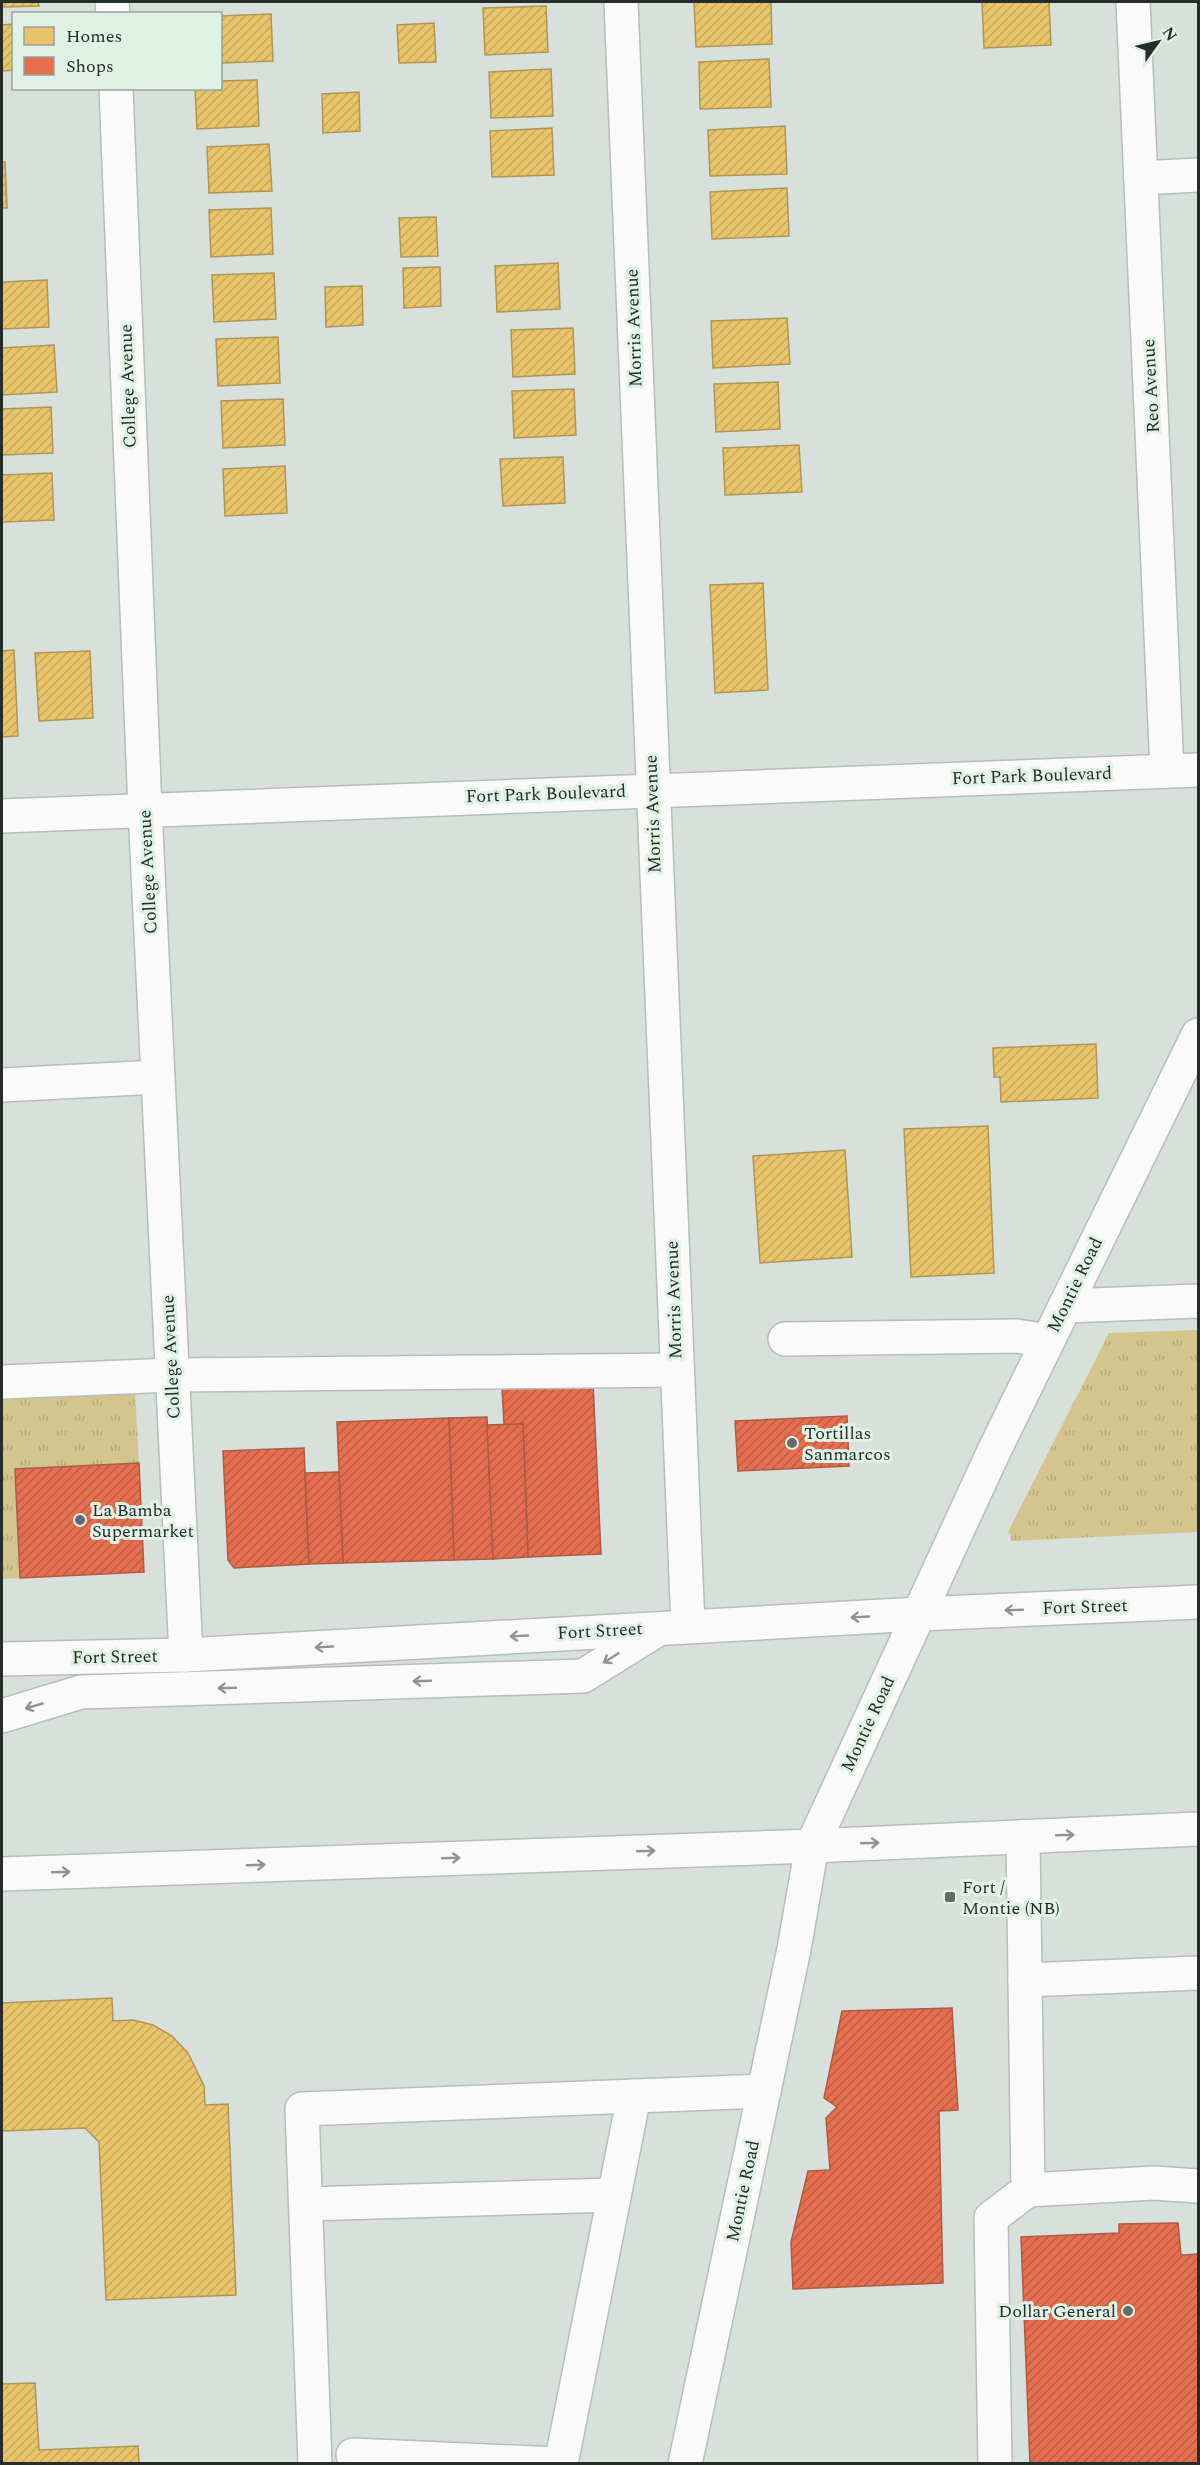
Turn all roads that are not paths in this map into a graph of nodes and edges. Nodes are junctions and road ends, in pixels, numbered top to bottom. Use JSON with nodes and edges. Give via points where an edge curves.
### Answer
{"nodes":[{"id":1,"x":621,"y":2,"type":"edge"},
{"id":2,"x":1133,"y":2,"type":"edge"},
{"id":3,"x":116,"y":90,"type":"edge"},
{"id":4,"x":1198,"y":175,"type":"edge"},
{"id":5,"x":1141,"y":178,"type":"junction"},
{"id":6,"x":1183,"y":771,"type":"edge"},
{"id":7,"x":652,"y":790,"type":"junction"},
{"id":8,"x":145,"y":810,"type":"junction"},
{"id":9,"x":2,"y":816,"type":"edge"},
{"id":10,"x":1198,"y":1035,"type":"edge"},
{"id":11,"x":158,"y":1077,"type":"junction"},
{"id":12,"x":2,"y":1085,"type":"edge"},
{"id":13,"x":1198,"y":1301,"type":"edge"},
{"id":14,"x":1065,"y":1306,"type":"junction"},
{"id":15,"x":785,"y":1339,"type":"dead end"},
{"id":16,"x":1047,"y":1341,"type":"junction"},
{"id":17,"x":677,"y":1370,"type":"junction"},
{"id":18,"x":172,"y":1375,"type":"junction"},
{"id":19,"x":2,"y":1382,"type":"edge"},
{"id":20,"x":1198,"y":1602,"type":"edge"},
{"id":21,"x":919,"y":1614,"type":"junction"},
{"id":22,"x":675,"y":1627,"type":"junction"},
{"id":23,"x":186,"y":1655,"type":"junction"},
{"id":24,"x":2,"y":1659,"type":"edge"},
{"id":25,"x":2,"y":1716,"type":"edge"},
{"id":26,"x":1198,"y":1830,"type":"edge"},
{"id":27,"x":1023,"y":1837,"type":"junction"},
{"id":28,"x":812,"y":1846,"type":"junction"},
{"id":29,"x":2,"y":1873,"type":"edge"},
{"id":30,"x":1198,"y":1973,"type":"edge"},
{"id":31,"x":1025,"y":1980,"type":"junction"},
{"id":32,"x":764,"y":2091,"type":"junction"},
{"id":33,"x":634,"y":2096,"type":"junction"},
{"id":34,"x":1198,"y":2186,"type":"edge"},
{"id":35,"x":1028,"y":2190,"type":"junction"},
{"id":36,"x":614,"y":2195,"type":"junction"},
{"id":37,"x":307,"y":2204,"type":"junction"},
{"id":38,"x":353,"y":2456,"type":"dead end"},
{"id":39,"x":315,"y":2463,"type":"edge"},
{"id":40,"x":556,"y":2463,"type":"edge"},
{"id":41,"x":561,"y":2463,"type":"edge"},
{"id":42,"x":685,"y":2463,"type":"edge"},
{"id":43,"x":995,"y":2463,"type":"edge"}],
"edges":[{"from":1,"to":7,"type":"street","name":"Morris Avenue"},
{"from":2,"to":5,"type":"street","name":"Reo Avenue"},
{"from":3,"to":8,"type":"street","name":"College Avenue"},
{"from":4,"to":5,"type":"street"},
{"from":5,"to":6,"type":"street","name":"Reo Avenue"},
{"from":6,"to":7,"type":"street","name":"Fort Park Boulevard"},
{"from":7,"to":8,"type":"street","name":"Fort Park Boulevard"},
{"from":7,"to":17,"type":"street","name":"Morris Avenue"},
{"from":8,"to":9,"type":"street","name":"Fort Park Boulevard"},
{"from":8,"to":11,"type":"street","name":"College Avenue"},
{"from":10,"to":14,"type":"street","name":"Montie Road"},
{"from":11,"to":12,"type":"street"},
{"from":11,"to":18,"type":"street","name":"College Avenue"},
{"from":13,"to":14,"type":"street"},
{"from":14,"to":16,"type":"street","name":"Montie Road"},
{"from":15,"to":16,"type":"street","via":[[1017,1336]]},
{"from":16,"to":21,"type":"street","name":"Montie Road"},
{"from":17,"to":18,"type":"street"},
{"from":17,"to":22,"type":"street","name":"Morris Avenue"},
{"from":18,"to":19,"type":"street"},
{"from":18,"to":23,"type":"street","name":"College Avenue"},
{"from":20,"to":21,"type":"street","name":"Fort Street","one_way":true},
{"from":21,"to":22,"type":"street","name":"Fort Street","one_way":true},
{"from":21,"to":28,"type":"street","name":"Montie Road"},
{"from":22,"to":23,"type":"street","name":"Fort Street","one_way":true},
{"from":22,"to":25,"type":"street","one_way":true,"via":[[583,1676],[81,1692]]},
{"from":23,"to":24,"type":"street","name":"Fort Street"},
{"from":27,"to":26,"type":"street","one_way":true},
{"from":28,"to":27,"type":"street","one_way":true},
{"from":27,"to":31,"type":"street"},
{"from":29,"to":28,"type":"street","one_way":true},
{"from":28,"to":32,"type":"street","name":"Montie Road"},
{"from":30,"to":31,"type":"street"},
{"from":31,"to":35,"type":"street"},
{"from":32,"to":33,"type":"street"},
{"from":32,"to":42,"type":"street","name":"Montie Road"},
{"from":33,"to":36,"type":"street"},
{"from":33,"to":37,"type":"street","via":[[302,2109]]},
{"from":34,"to":35,"type":"street","via":[[1154,2183]]},
{"from":35,"to":43,"type":"street","via":[[992,2218]]},
{"from":36,"to":37,"type":"street"},
{"from":36,"to":41,"type":"street"},
{"from":37,"to":39,"type":"street"},
{"from":38,"to":40,"type":"street"}]}
